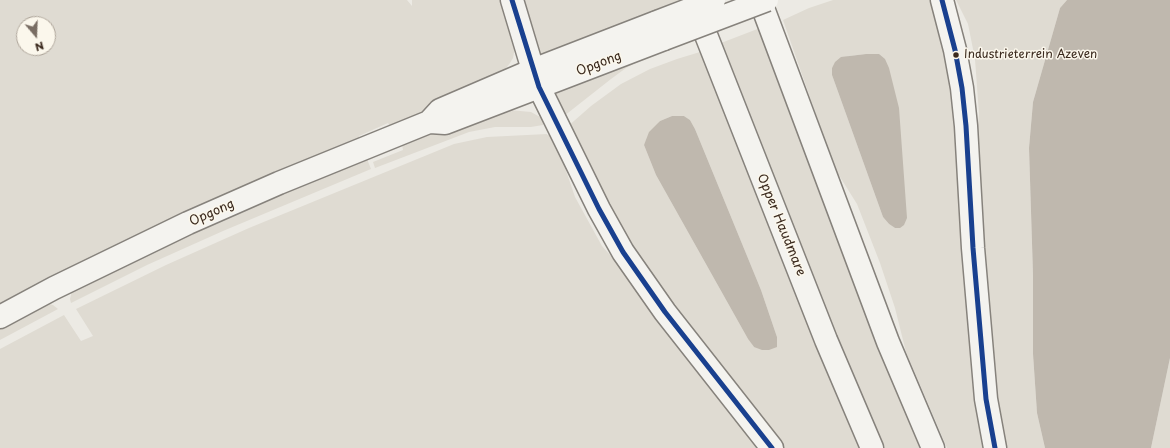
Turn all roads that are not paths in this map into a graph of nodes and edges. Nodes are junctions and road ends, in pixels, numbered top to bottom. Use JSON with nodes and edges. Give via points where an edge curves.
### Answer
{"nodes":[{"id":1,"x":512,"y":0,"type":"edge"},
{"id":2,"x":692,"y":0,"type":"edge"},
{"id":3,"x":714,"y":0,"type":"edge"},
{"id":4,"x":760,"y":0,"type":"edge"},
{"id":5,"x":767,"y":0,"type":"edge"},
{"id":6,"x":942,"y":0,"type":"edge"},
{"id":7,"x":661,"y":31,"type":"junction"},
{"id":8,"x":536,"y":78,"type":"junction"},
{"id":9,"x":0,"y":317,"type":"edge"},
{"id":10,"x":772,"y":448,"type":"edge"},
{"id":11,"x":872,"y":448,"type":"edge"},
{"id":12,"x":933,"y":448,"type":"edge"},
{"id":13,"x":995,"y":448,"type":"edge"}],
"edges":[{"from":1,"to":8,"type":"main road"},
{"from":2,"to":11,"type":"main road","name":"Opper Haudmare","via":[[826,340]]},
{"from":3,"to":7,"type":"main road","name":"Opgong","bridge":true},
{"from":4,"to":12,"type":"main road","via":[[888,342]]},
{"from":5,"to":7,"type":"main road","name":"Opgong","bridge":true},
{"from":6,"to":13,"type":"main road","via":[[962,88],[986,392]]},
{"from":7,"to":8,"type":"main road","name":"Opgong"},
{"from":8,"to":9,"type":"main road","name":"Opgong","via":[[440,110],[429,122],[195,220]]},
{"from":8,"to":10,"type":"main road","via":[[599,209],[624,252],[665,312]]}]}
